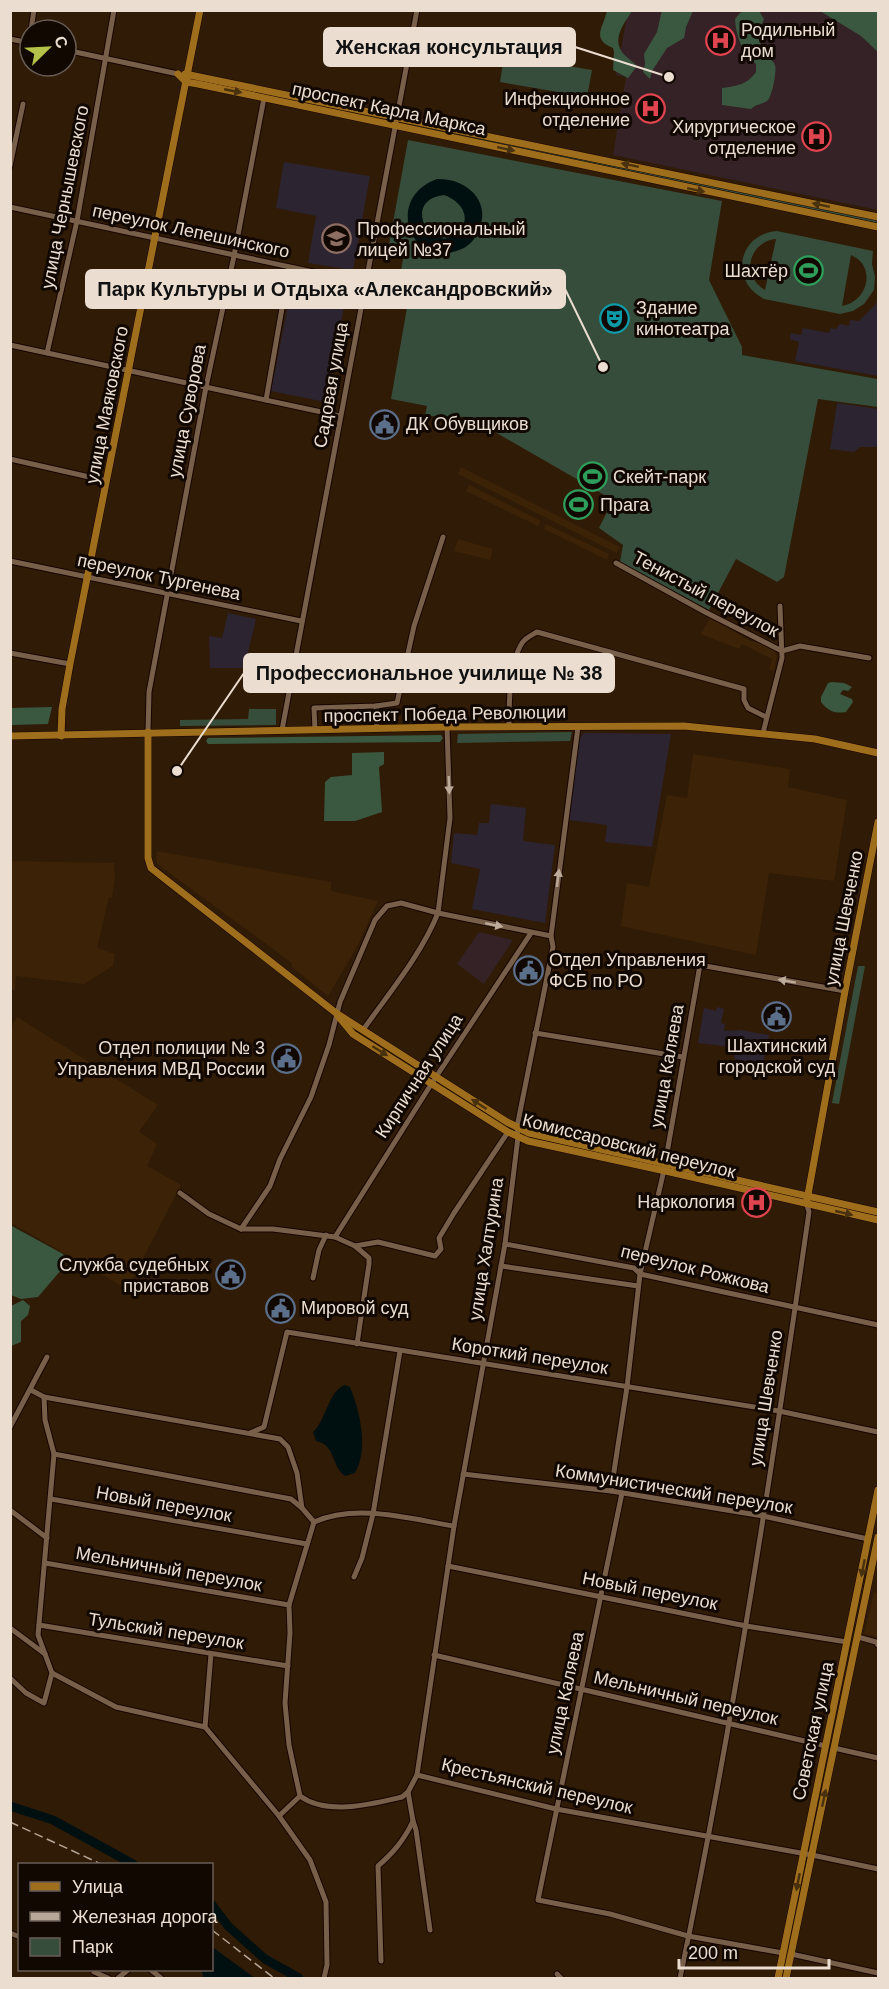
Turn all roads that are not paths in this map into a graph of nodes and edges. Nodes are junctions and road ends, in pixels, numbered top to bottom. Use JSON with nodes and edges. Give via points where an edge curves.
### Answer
{"nodes":[{"id":1,"x":114,"y":10,"type":"edge"},
{"id":2,"x":200,"y":10,"type":"edge"},
{"id":3,"x":417,"y":10,"type":"edge"},
{"id":4,"x":78,"y":52,"type":"edge"},
{"id":5,"x":107,"y":58,"type":"junction"},
{"id":6,"x":188,"y":73,"type":"junction"},
{"id":7,"x":178,"y":74,"type":"junction"},
{"id":8,"x":186,"y":82,"type":"junction"},
{"id":9,"x":264,"y":98,"type":"junction"},
{"id":10,"x":23,"y":104,"type":"dead end"},
{"id":11,"x":397,"y":117,"type":"junction"},
{"id":12,"x":396,"y":126,"type":"junction"},
{"id":13,"x":10,"y":166,"type":"edge"},
{"id":14,"x":10,"y":207,"type":"edge"},
{"id":15,"x":879,"y":217,"type":"edge"},
{"id":16,"x":77,"y":221,"type":"junction"},
{"id":17,"x":879,"y":227,"type":"edge"},
{"id":18,"x":155,"y":237,"type":"junction"},
{"id":19,"x":234,"y":256,"type":"junction"},
{"id":20,"x":290,"y":268,"type":"junction"},
{"id":21,"x":365,"y":284,"type":"junction"},
{"id":22,"x":10,"y":345,"type":"edge"},
{"id":23,"x":47,"y":353,"type":"junction"},
{"id":24,"x":129,"y":370,"type":"junction"},
{"id":25,"x":206,"y":387,"type":"junction"},
{"id":26,"x":266,"y":400,"type":"junction"},
{"id":27,"x":340,"y":416,"type":"junction"},
{"id":28,"x":10,"y":459,"type":"edge"},
{"id":29,"x":107,"y":481,"type":"junction"},
{"id":30,"x":443,"y":537,"type":"dead end"},
{"id":31,"x":10,"y":561,"type":"edge"},
{"id":32,"x":616,"y":563,"type":"dead end"},
{"id":33,"x":89,"y":577,"type":"junction"},
{"id":34,"x":168,"y":594,"type":"junction"},
{"id":35,"x":780,"y":606,"type":"dead end"},
{"id":36,"x":302,"y":621,"type":"junction"},
{"id":37,"x":782,"y":651,"type":"junction"},
{"id":38,"x":10,"y":652,"type":"edge"},
{"id":39,"x":869,"y":658,"type":"dead end"},
{"id":40,"x":70,"y":664,"type":"junction"},
{"id":41,"x":376,"y":706,"type":"junction"},
{"id":42,"x":766,"y":717,"type":"junction"},
{"id":43,"x":447,"y":727,"type":"junction"},
{"id":44,"x":509,"y":727,"type":"junction"},
{"id":45,"x":377,"y":728,"type":"junction"},
{"id":46,"x":578,"y":728,"type":"junction"},
{"id":47,"x":282,"y":730,"type":"junction"},
{"id":48,"x":315,"y":730,"type":"junction"},
{"id":49,"x":148,"y":732,"type":"junction"},
{"id":50,"x":763,"y":733,"type":"junction"},
{"id":51,"x":10,"y":736,"type":"edge"},
{"id":52,"x":61,"y":736,"type":"junction"},
{"id":53,"x":879,"y":753,"type":"edge"},
{"id":54,"x":879,"y":822,"type":"edge"},
{"id":55,"x":438,"y":913,"type":"junction"},
{"id":56,"x":531,"y":933,"type":"junction"},
{"id":57,"x":551,"y":936,"type":"junction"},
{"id":58,"x":845,"y":991,"type":"junction"},
{"id":59,"x":336,"y":1013,"type":"junction"},
{"id":60,"x":363,"y":1030,"type":"junction"},
{"id":61,"x":535,"y":1033,"type":"junction"},
{"id":62,"x":683,"y":1057,"type":"junction"},
{"id":63,"x":434,"y":1080,"type":"junction"},
{"id":64,"x":517,"y":1127,"type":"junction"},
{"id":65,"x":508,"y":1132,"type":"junction"},
{"id":66,"x":518,"y":1137,"type":"junction"},
{"id":67,"x":665,"y":1167,"type":"junction"},
{"id":68,"x":180,"y":1193,"type":"dead end"},
{"id":69,"x":807,"y":1200,"type":"junction"},
{"id":70,"x":879,"y":1212,"type":"edge"},
{"id":71,"x":879,"y":1220,"type":"edge"},
{"id":72,"x":241,"y":1229,"type":"junction"},
{"id":73,"x":326,"y":1235,"type":"junction"},
{"id":74,"x":335,"y":1237,"type":"junction"},
{"id":75,"x":505,"y":1244,"type":"junction"},
{"id":76,"x":355,"y":1246,"type":"junction"},
{"id":77,"x":501,"y":1266,"type":"junction"},
{"id":78,"x":640,"y":1274,"type":"junction"},
{"id":79,"x":313,"y":1278,"type":"dead end"},
{"id":80,"x":638,"y":1286,"type":"junction"},
{"id":81,"x":795,"y":1309,"type":"junction"},
{"id":82,"x":879,"y":1325,"type":"edge"},
{"id":83,"x":357,"y":1344,"type":"junction"},
{"id":84,"x":400,"y":1351,"type":"junction"},
{"id":85,"x":47,"y":1357,"type":"dead end"},
{"id":86,"x":482,"y":1364,"type":"junction"},
{"id":87,"x":627,"y":1387,"type":"junction"},
{"id":88,"x":31,"y":1390,"type":"junction"},
{"id":89,"x":44,"y":1397,"type":"junction"},
{"id":90,"x":779,"y":1411,"type":"junction"},
{"id":91,"x":10,"y":1427,"type":"edge"},
{"id":92,"x":879,"y":1432,"type":"edge"},
{"id":93,"x":250,"y":1433,"type":"junction"},
{"id":94,"x":54,"y":1454,"type":"junction"},
{"id":95,"x":463,"y":1474,"type":"junction"},
{"id":96,"x":879,"y":1490,"type":"edge"},
{"id":97,"x":611,"y":1491,"type":"junction"},
{"id":98,"x":622,"y":1493,"type":"junction"},
{"id":99,"x":51,"y":1499,"type":"junction"},
{"id":100,"x":302,"y":1508,"type":"junction"},
{"id":101,"x":10,"y":1510,"type":"edge"},
{"id":102,"x":373,"y":1514,"type":"junction"},
{"id":103,"x":763,"y":1516,"type":"junction"},
{"id":104,"x":314,"y":1522,"type":"junction"},
{"id":105,"x":454,"y":1526,"type":"junction"},
{"id":106,"x":47,"y":1538,"type":"junction"},
{"id":107,"x":868,"y":1539,"type":"junction"},
{"id":108,"x":878,"y":1540,"type":"edge"},
{"id":109,"x":307,"y":1544,"type":"junction"},
{"id":110,"x":45,"y":1563,"type":"junction"},
{"id":111,"x":448,"y":1566,"type":"junction"},
{"id":112,"x":354,"y":1577,"type":"dead end"},
{"id":113,"x":600,"y":1596,"type":"junction"},
{"id":114,"x":289,"y":1605,"type":"junction"},
{"id":115,"x":39,"y":1625,"type":"junction"},
{"id":116,"x":746,"y":1626,"type":"junction"},
{"id":117,"x":13,"y":1630,"type":"edge"},
{"id":118,"x":858,"y":1637,"type":"junction"},
{"id":119,"x":10,"y":1639,"type":"edge"},
{"id":120,"x":847,"y":1642,"type":"junction"},
{"id":121,"x":879,"y":1645,"type":"edge"},
{"id":122,"x":45,"y":1654,"type":"junction"},
{"id":123,"x":212,"y":1654,"type":"junction"},
{"id":124,"x":434,"y":1655,"type":"junction"},
{"id":125,"x":288,"y":1666,"type":"junction"},
{"id":126,"x":52,"y":1672,"type":"junction"},
{"id":127,"x":10,"y":1678,"type":"edge"},
{"id":128,"x":581,"y":1690,"type":"junction"},
{"id":129,"x":729,"y":1724,"type":"junction"},
{"id":130,"x":205,"y":1727,"type":"junction"},
{"id":131,"x":826,"y":1746,"type":"junction"},
{"id":132,"x":834,"y":1748,"type":"junction"},
{"id":133,"x":879,"y":1758,"type":"edge"},
{"id":134,"x":417,"y":1775,"type":"junction"},
{"id":135,"x":408,"y":1792,"type":"junction"},
{"id":136,"x":300,"y":1796,"type":"junction"},
{"id":137,"x":556,"y":1809,"type":"junction"},
{"id":138,"x":279,"y":1816,"type":"junction"},
{"id":139,"x":413,"y":1821,"type":"junction"},
{"id":140,"x":709,"y":1837,"type":"junction"},
{"id":141,"x":808,"y":1854,"type":"junction"},
{"id":142,"x":879,"y":1869,"type":"edge"},
{"id":143,"x":430,"y":1930,"type":"dead end"},
{"id":144,"x":688,"y":1936,"type":"junction"},
{"id":145,"x":787,"y":1953,"type":"junction"},
{"id":146,"x":381,"y":1961,"type":"dead end"},
{"id":147,"x":94,"y":1973,"type":"edge"},
{"id":148,"x":879,"y":1973,"type":"edge"},
{"id":149,"x":108,"y":1978,"type":"edge"},
{"id":150,"x":324,"y":1978,"type":"edge"},
{"id":151,"x":680,"y":1978,"type":"edge"},
{"id":152,"x":778,"y":1978,"type":"edge"},
{"id":153,"x":786,"y":1978,"type":"edge"}],
"edges":[{"from":1,"to":5,"type":"street","name":"улица Чернышевского"},
{"from":2,"to":6,"type":"main road","name":"улица Маяковского"},
{"from":3,"to":11,"type":"street","name":"Садовая улица"},
{"from":4,"to":5,"type":"street","name":"проспект Карла Маркса"},
{"from":5,"to":7,"type":"street","name":"проспект Карла Маркса"},
{"from":5,"to":16,"type":"street","name":"улица Чернышевского"},
{"from":6,"to":7,"type":"main road","name":"проспект Карла Маркса"},
{"from":6,"to":8,"type":"main road","name":"улица Маяковского"},
{"from":6,"to":11,"type":"main road","name":"проспект Карла Маркса"},
{"from":7,"to":8,"type":"main road"},
{"from":8,"to":9,"type":"main road","name":"проспект Карла Маркса","one_way":true},
{"from":8,"to":18,"type":"main road","name":"улица Маяковского"},
{"from":9,"to":12,"type":"main road","name":"проспект Карла Маркса"},
{"from":9,"to":19,"type":"street","name":"улица Суворова"},
{"from":10,"to":13,"type":"street"},
{"from":11,"to":12,"type":"street","name":"Садовая улица"},
{"from":15,"to":11,"type":"main road","name":"проспект Карла Маркса","one_way":true},
{"from":12,"to":17,"type":"main road","name":"проспект Карла Маркса","one_way":true},
{"from":12,"to":21,"type":"street","name":"Садовая улица"},
{"from":14,"to":16,"type":"street","name":"переулок Лепешинского"},
{"from":16,"to":18,"type":"street","name":"переулок Лепешинского"},
{"from":16,"to":23,"type":"street","name":"улица Чернышевского"},
{"from":18,"to":19,"type":"street","name":"переулок Лепешинского"},
{"from":18,"to":24,"type":"main road","name":"улица Маяковского"},
{"from":19,"to":20,"type":"street","name":"переулок Лепешинского"},
{"from":19,"to":25,"type":"street","name":"улица Суворова"},
{"from":20,"to":21,"type":"street","name":"переулок Лепешинского"},
{"from":20,"to":26,"type":"street"},
{"from":21,"to":27,"type":"street","name":"Садовая улица"},
{"from":22,"to":23,"type":"street"},
{"from":23,"to":24,"type":"street"},
{"from":24,"to":25,"type":"street"},
{"from":24,"to":29,"type":"main road","name":"улица Маяковского"},
{"from":25,"to":26,"type":"street"},
{"from":25,"to":34,"type":"street","name":"улица Суворова"},
{"from":26,"to":27,"type":"street"},
{"from":27,"to":36,"type":"street","name":"Садовая улица"},
{"from":28,"to":29,"type":"street"},
{"from":29,"to":33,"type":"main road","name":"улица Маяковского"},
{"from":30,"to":41,"type":"street","via":[[414,626],[397,703]]},
{"from":31,"to":33,"type":"street","name":"переулок Тургенева"},
{"from":32,"to":37,"type":"street","name":"Тенистый переулок"},
{"from":33,"to":34,"type":"street","name":"переулок Тургенева"},
{"from":33,"to":40,"type":"main road","name":"улица Маяковского"},
{"from":34,"to":36,"type":"street","name":"переулок Тургенева"},
{"from":34,"to":49,"type":"street","name":"улица Суворова","via":[[149,692]]},
{"from":35,"to":37,"type":"street"},
{"from":36,"to":47,"type":"street","name":"Садовая улица"},
{"from":37,"to":39,"type":"street","via":[[800,646]]},
{"from":37,"to":42,"type":"street"},
{"from":38,"to":40,"type":"street"},
{"from":40,"to":52,"type":"main road","name":"улица Маяковского"},
{"from":41,"to":45,"type":"street"},
{"from":41,"to":48,"type":"street","via":[[314,708]]},
{"from":42,"to":44,"type":"street","via":[[747,708],[744,689],[537,632],[522,642],[515,660]]},
{"from":42,"to":50,"type":"street"},
{"from":43,"to":44,"type":"main road","name":"проспект Победа Революции"},
{"from":43,"to":45,"type":"main road","name":"проспект Победа Революции"},
{"from":43,"to":55,"type":"street","one_way":true,"via":[[450,818]]},
{"from":44,"to":46,"type":"main road","name":"проспект Победа Революции"},
{"from":45,"to":48,"type":"main road","name":"проспект Победа Революции"},
{"from":46,"to":50,"type":"main road","name":"проспект Победа Революции","via":[[684,726]]},
{"from":57,"to":46,"type":"street","name":"улица Халтурина","one_way":true},
{"from":47,"to":48,"type":"main road","name":"проспект Победа Революции"},
{"from":47,"to":49,"type":"main road","name":"проспект Победа Революции"},
{"from":49,"to":52,"type":"main road","name":"проспект Победа Революции"},
{"from":49,"to":59,"type":"main road","name":"Комиссаровский переулок","via":[[151,868]]},
{"from":50,"to":53,"type":"main road","name":"проспект Победа Революции","via":[[815,738]]},
{"from":51,"to":52,"type":"main road","name":"проспект Победа Революции"},
{"from":54,"to":58,"type":"main road","name":"улица Шевченко"},
{"from":55,"to":56,"type":"street","one_way":true},
{"from":55,"to":59,"type":"street","via":[[401,903],[381,911]]},
{"from":55,"to":60,"type":"street"},
{"from":56,"to":57,"type":"street"},
{"from":56,"to":63,"type":"street","name":"Кирпичная улица"},
{"from":57,"to":61,"type":"street","name":"улица Халтурина","via":[[553,947]]},
{"from":58,"to":62,"type":"street","name":"улица Каляева","one_way":true,"via":[[700,965]]},
{"from":58,"to":69,"type":"main road","name":"улица Шевченко"},
{"from":59,"to":60,"type":"main road","name":"Комиссаровский переулок"},
{"from":59,"to":63,"type":"main road","name":"Комиссаровский переулок","one_way":true,"via":[[353,1034]]},
{"from":59,"to":72,"type":"street","via":[[311,1097],[270,1186]]},
{"from":60,"to":63,"type":"main road","name":"Комиссаровский переулок"},
{"from":61,"to":62,"type":"street"},
{"from":61,"to":64,"type":"street","name":"улица Халтурина"},
{"from":62,"to":67,"type":"street","name":"улица Каляева"},
{"from":64,"to":63,"type":"main road","name":"Комиссаровский переулок","one_way":true},
{"from":63,"to":65,"type":"main road","name":"Комиссаровский переулок"},
{"from":63,"to":74,"type":"street","name":"Кирпичная улица"},
{"from":64,"to":66,"type":"street","name":"улица Халтурина"},
{"from":64,"to":67,"type":"main road","name":"Комиссаровский переулок"},
{"from":65,"to":66,"type":"main road","name":"Комиссаровский переулок"},
{"from":65,"to":76,"type":"street","name":"улица Халтурина","via":[[439,1238],[441,1249],[435,1256],[378,1242]]},
{"from":66,"to":67,"type":"main road","name":"Комиссаровский переулок"},
{"from":66,"to":75,"type":"street","name":"улица Халтурина"},
{"from":67,"to":69,"type":"main road","name":"Комиссаровский переулок"},
{"from":67,"to":78,"type":"street","name":"улица Каляева"},
{"from":68,"to":72,"type":"street","via":[[209,1214]]},
{"from":69,"to":70,"type":"main road","name":"Комиссаровский переулок"},
{"from":69,"to":71,"type":"main road","name":"Комиссаровский переулок","one_way":true},
{"from":69,"to":81,"type":"street","name":"улица Шевченко","via":[[809,1212]]},
{"from":72,"to":73,"type":"street","via":[[273,1228]]},
{"from":73,"to":74,"type":"street"},
{"from":73,"to":79,"type":"street"},
{"from":74,"to":76,"type":"street"},
{"from":75,"to":77,"type":"street","name":"улица Халтурина"},
{"from":75,"to":78,"type":"street","name":"переулок Рожкова","via":[[634,1268]]},
{"from":76,"to":83,"type":"street","via":[[369,1258]]},
{"from":77,"to":80,"type":"street","name":"переулок Рожкова"},
{"from":77,"to":86,"type":"street","name":"улица Халтурина"},
{"from":78,"to":80,"type":"street","name":"улица Каляева"},
{"from":78,"to":81,"type":"street","name":"переулок Рожкова"},
{"from":80,"to":87,"type":"street","name":"улица Каляева"},
{"from":81,"to":82,"type":"street","name":"переулок Рожкова"},
{"from":81,"to":90,"type":"street","name":"улица Шевченко"},
{"from":83,"to":84,"type":"street","name":"Короткий переулок"},
{"from":83,"to":93,"type":"street","name":"Короткий переулок","via":[[287,1332],[264,1427]]},
{"from":84,"to":86,"type":"street","name":"Короткий переулок"},
{"from":84,"to":102,"type":"street"},
{"from":85,"to":88,"type":"street"},
{"from":86,"to":87,"type":"street","name":"Короткий переулок"},
{"from":86,"to":95,"type":"street","name":"улица Халтурина"},
{"from":87,"to":90,"type":"street","name":"Короткий переулок"},
{"from":87,"to":97,"type":"street","name":"улица Каляева"},
{"from":88,"to":89,"type":"street"},
{"from":88,"to":91,"type":"street"},
{"from":89,"to":93,"type":"street"},
{"from":89,"to":94,"type":"street"},
{"from":90,"to":92,"type":"street","name":"Короткий переулок"},
{"from":90,"to":103,"type":"street","name":"улица Шевченко"},
{"from":93,"to":100,"type":"street","via":[[280,1439],[288,1447]]},
{"from":94,"to":99,"type":"street"},
{"from":94,"to":100,"type":"street","via":[[291,1499]]},
{"from":95,"to":97,"type":"street","name":"Коммунистический переулок"},
{"from":95,"to":105,"type":"street","name":"улица Халтурина"},
{"from":96,"to":107,"type":"main road","name":"Советская улица"},
{"from":97,"to":98,"type":"street","name":"Коммунистический переулок"},
{"from":98,"to":103,"type":"street","name":"Коммунистический переулок"},
{"from":98,"to":113,"type":"street","name":"улица Каляева"},
{"from":99,"to":106,"type":"street"},
{"from":99,"to":109,"type":"street","name":"Новый переулок"},
{"from":100,"to":104,"type":"street"},
{"from":101,"to":106,"type":"street"},
{"from":102,"to":104,"type":"street","via":[[337,1514]]},
{"from":102,"to":105,"type":"street"},
{"from":102,"to":112,"type":"street"},
{"from":103,"to":107,"type":"street","name":"Коммунистический переулок"},
{"from":103,"to":116,"type":"street","name":"улица Шевченко"},
{"from":104,"to":109,"type":"street"},
{"from":105,"to":111,"type":"street","name":"улица Халтурина"},
{"from":106,"to":110,"type":"street"},
{"from":107,"to":108,"type":"main road","name":"Коммунистический переулок"},
{"from":107,"to":120,"type":"main road","name":"Советская улица","one_way":true},
{"from":108,"to":118,"type":"main road","name":"Советская улица"},
{"from":109,"to":114,"type":"street"},
{"from":110,"to":114,"type":"street","name":"Мельничный переулок"},
{"from":110,"to":115,"type":"street"},
{"from":111,"to":113,"type":"street","name":"Новый переулок"},
{"from":111,"to":124,"type":"street","name":"улица Халтурина"},
{"from":113,"to":116,"type":"street","name":"Новый переулок"},
{"from":113,"to":128,"type":"street","name":"улица Каляева"},
{"from":114,"to":125,"type":"street"},
{"from":115,"to":122,"type":"street","via":[[38,1635]]},
{"from":115,"to":123,"type":"street","name":"Тульский переулок"},
{"from":116,"to":120,"type":"street","name":"Новый переулок"},
{"from":116,"to":129,"type":"street","name":"улица Шевченко"},
{"from":117,"to":119,"type":"street"},
{"from":117,"to":122,"type":"street"},
{"from":118,"to":121,"type":"street"},
{"from":118,"to":132,"type":"main road","name":"Советская улица"},
{"from":120,"to":131,"type":"main road","name":"Советская улица"},
{"from":122,"to":126,"type":"street"},
{"from":123,"to":125,"type":"street","name":"Тульский переулок"},
{"from":123,"to":130,"type":"street"},
{"from":124,"to":128,"type":"street","name":"Мельничный переулок"},
{"from":124,"to":134,"type":"street","name":"улица Халтурина"},
{"from":125,"to":136,"type":"street","via":[[285,1703]]},
{"from":126,"to":127,"type":"street","via":[[44,1703]]},
{"from":126,"to":130,"type":"street","via":[[116,1707]]},
{"from":128,"to":129,"type":"street","name":"Мельничный переулок"},
{"from":128,"to":137,"type":"street","name":"улица Каляева"},
{"from":129,"to":131,"type":"street","name":"Мельничный переулок"},
{"from":129,"to":140,"type":"street","name":"улица Шевченко"},
{"from":130,"to":138,"type":"street"},
{"from":131,"to":141,"type":"main road","name":"Советская улица"},
{"from":132,"to":133,"type":"street"},
{"from":141,"to":132,"type":"main road","name":"Советская улица","one_way":true},
{"from":134,"to":135,"type":"street","name":"Крестьянский переулок"},
{"from":134,"to":137,"type":"street","name":"Крестьянский переулок"},
{"from":135,"to":136,"type":"street","via":[[402,1797],[352,1808],[308,1802]]},
{"from":135,"to":139,"type":"street"},
{"from":136,"to":138,"type":"street"},
{"from":137,"to":140,"type":"street","name":"Крестьянский переулок"},
{"from":137,"to":144,"type":"street","name":"улица Каляева","via":[[538,1900],[610,1914]]},
{"from":138,"to":150,"type":"street","via":[[310,1860],[326,1902]]},
{"from":139,"to":143,"type":"street"},
{"from":139,"to":146,"type":"street","via":[[406,1837],[378,1866]]},
{"from":140,"to":141,"type":"street","name":"Крестьянский переулок"},
{"from":140,"to":144,"type":"street","name":"улица Шевченко"},
{"from":141,"to":142,"type":"street","name":"Крестьянский переулок"},
{"from":141,"to":145,"type":"main road","name":"Советская улица"},
{"from":144,"to":145,"type":"street"},
{"from":144,"to":151,"type":"street","name":"улица Шевченко"},
{"from":145,"to":148,"type":"street"},
{"from":145,"to":152,"type":"main road","name":"Советская улица"},
{"from":145,"to":153,"type":"main road","name":"Советская улица"},
{"from":147,"to":149,"type":"street"}]}
